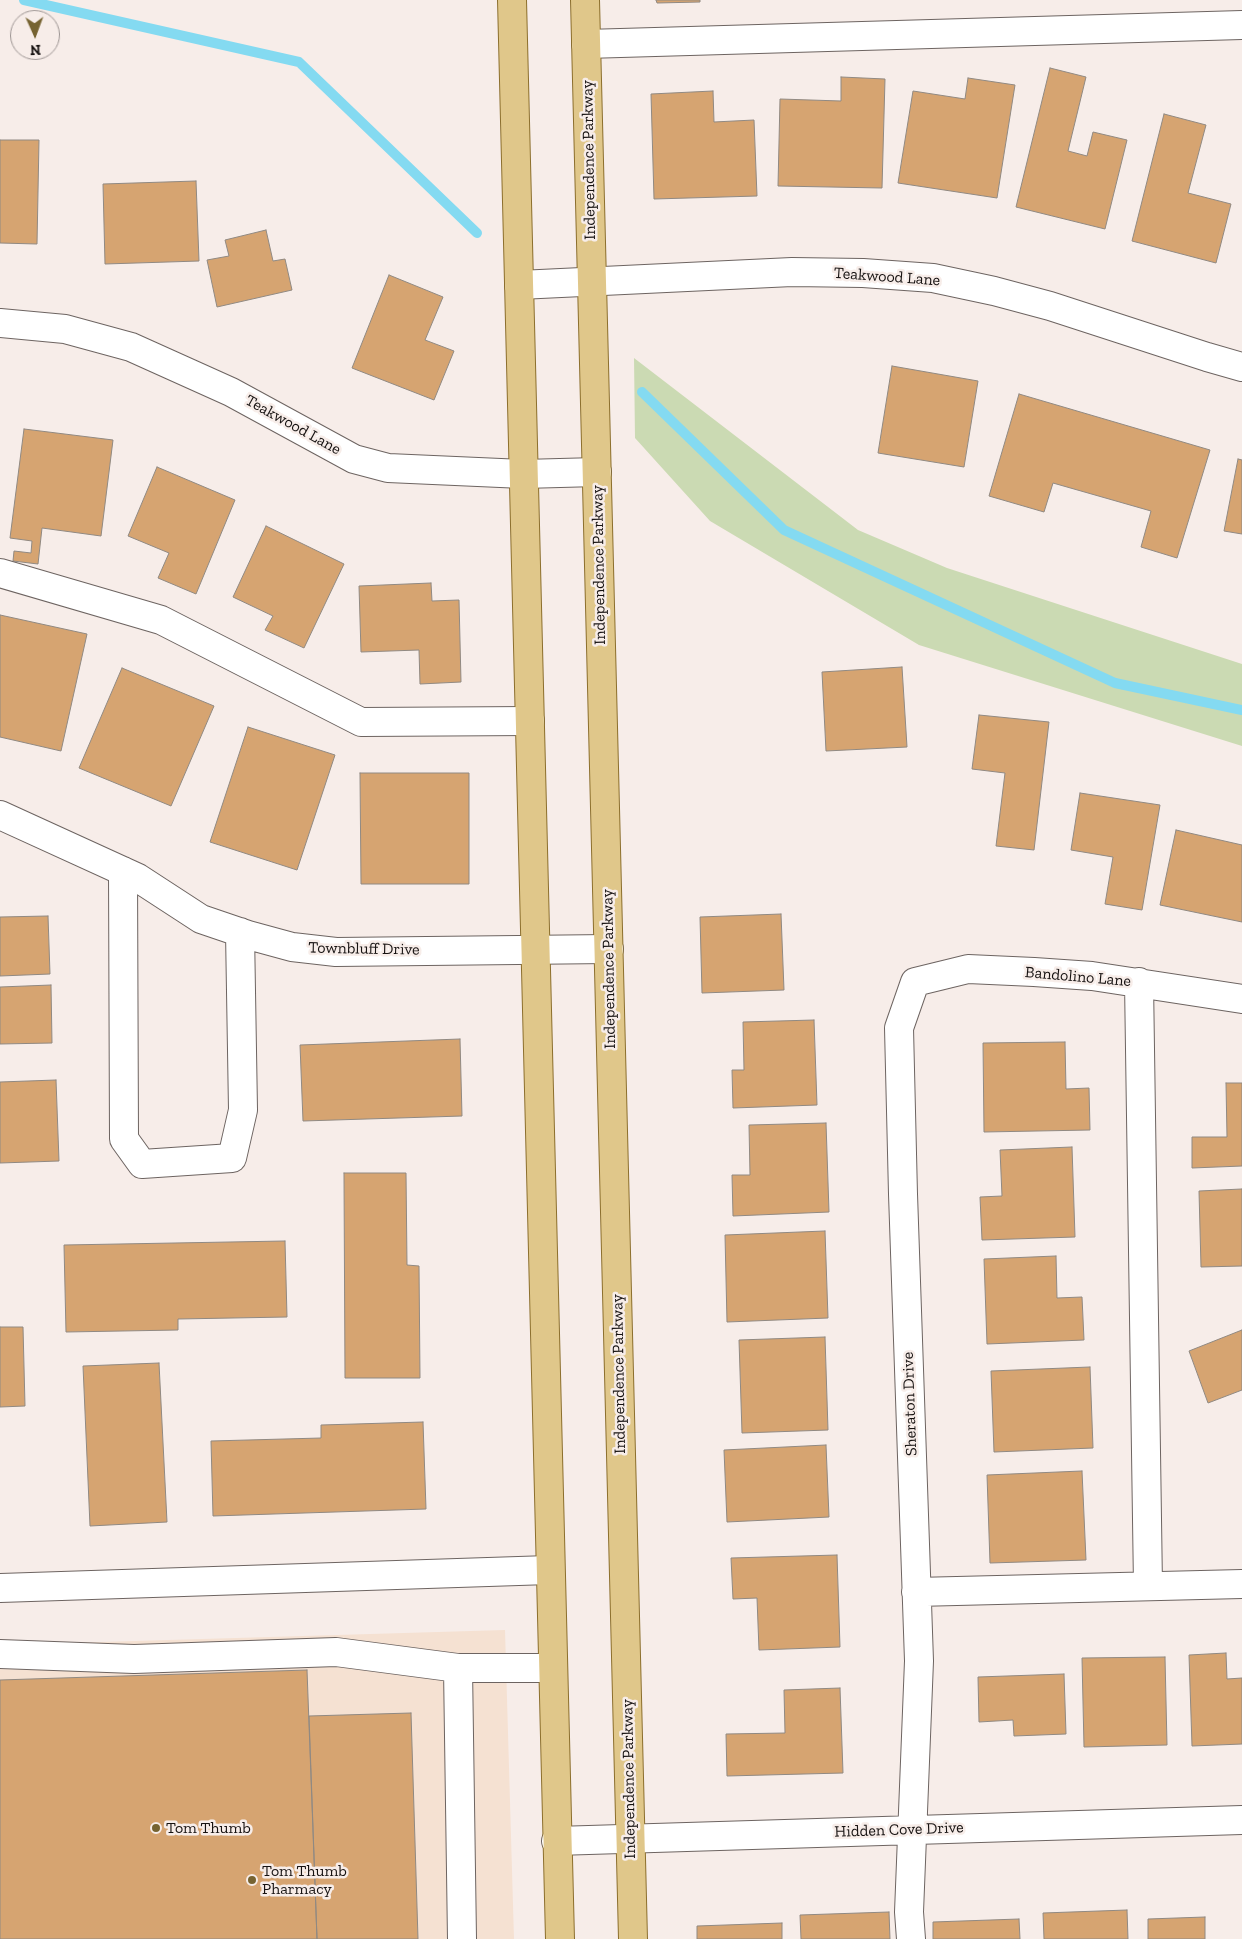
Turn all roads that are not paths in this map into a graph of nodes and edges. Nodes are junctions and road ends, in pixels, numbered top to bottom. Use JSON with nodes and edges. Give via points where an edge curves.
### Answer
{"nodes":[{"id":1,"x":512,"y":0,"type":"edge"},
{"id":2,"x":585,"y":0,"type":"edge"},
{"id":3,"x":1242,"y":25,"type":"edge"},
{"id":4,"x":586,"y":44,"type":"junction"},
{"id":5,"x":592,"y":282,"type":"junction"},
{"id":6,"x":519,"y":285,"type":"junction"},
{"id":7,"x":0,"y":323,"type":"edge"},
{"id":8,"x":1242,"y":367,"type":"edge"},
{"id":9,"x":597,"y":472,"type":"junction"},
{"id":10,"x":523,"y":474,"type":"junction"},
{"id":11,"x":0,"y":573,"type":"edge"},
{"id":12,"x":530,"y":721,"type":"junction"},
{"id":13,"x":0,"y":814,"type":"edge"},
{"id":14,"x":123,"y":871,"type":"junction"},
{"id":15,"x":240,"y":932,"type":"junction"},
{"id":16,"x":608,"y":948,"type":"junction"},
{"id":17,"x":535,"y":949,"type":"junction"},
{"id":18,"x":915,"y":982,"type":"joint"},
{"id":19,"x":1139,"y":982,"type":"junction"},
{"id":20,"x":1242,"y":999,"type":"edge"},
{"id":21,"x":549,"y":1570,"type":"junction"},
{"id":22,"x":1242,"y":1584,"type":"edge"},
{"id":23,"x":1148,"y":1586,"type":"junction"},
{"id":24,"x":0,"y":1588,"type":"edge"},
{"id":25,"x":916,"y":1592,"type":"junction"},
{"id":26,"x":0,"y":1654,"type":"edge"},
{"id":27,"x":458,"y":1668,"type":"junction"},
{"id":28,"x":552,"y":1668,"type":"junction"},
{"id":29,"x":1242,"y":1820,"type":"edge"},
{"id":30,"x":912,"y":1829,"type":"junction"},
{"id":31,"x":631,"y":1840,"type":"junction"},
{"id":32,"x":556,"y":1841,"type":"junction"},
{"id":33,"x":462,"y":1939,"type":"edge"},
{"id":34,"x":560,"y":1939,"type":"edge"},
{"id":35,"x":633,"y":1939,"type":"edge"},
{"id":36,"x":910,"y":1939,"type":"edge"}],
"edges":[{"from":1,"to":6,"type":"main road"},
{"from":2,"to":4,"type":"main road","name":"Independence Parkway"},
{"from":3,"to":4,"type":"street"},
{"from":4,"to":5,"type":"main road","name":"Independence Parkway"},
{"from":5,"to":6,"type":"street","name":"Teakwood Lane"},
{"from":5,"to":8,"type":"street","name":"Teakwood Lane","via":[[792,272],[933,278],[1050,306]]},
{"from":5,"to":9,"type":"main road","name":"Independence Parkway"},
{"from":6,"to":10,"type":"main road"},
{"from":7,"to":10,"type":"street","name":"Teakwood Lane","via":[[65,329],[130,347],[231,392],[354,459],[388,468]]},
{"from":9,"to":10,"type":"street","name":"Teakwood Lane"},
{"from":9,"to":16,"type":"main road","name":"Independence Parkway"},
{"from":10,"to":12,"type":"main road"},
{"from":11,"to":12,"type":"street","via":[[161,620],[362,722]]},
{"from":12,"to":17,"type":"main road"},
{"from":13,"to":14,"type":"street","name":"Townbluff Drive"},
{"from":14,"to":15,"type":"street","name":"Townbluff Drive","via":[[201,919]]},
{"from":14,"to":15,"type":"street","via":[[124,1139],[142,1164],[232,1158],[243,1110]]},
{"from":15,"to":17,"type":"street","name":"Townbluff Drive","via":[[292,947],[336,952]]},
{"from":16,"to":17,"type":"street","name":"Townbluff Drive"},
{"from":16,"to":31,"type":"main road","name":"Independence Parkway"},
{"from":17,"to":21,"type":"main road"},
{"from":18,"to":19,"type":"street","name":"Bandolino Lane","via":[[968,969]]},
{"from":18,"to":25,"type":"street","name":"Sheraton Drive","via":[[899,1028]]},
{"from":19,"to":20,"type":"street","name":"Bandolino Lane"},
{"from":19,"to":23,"type":"street"},
{"from":21,"to":24,"type":"street"},
{"from":21,"to":28,"type":"main road"},
{"from":22,"to":23,"type":"street"},
{"from":23,"to":25,"type":"street"},
{"from":25,"to":30,"type":"street","name":"Sheraton Drive","via":[[918,1661]]},
{"from":26,"to":27,"type":"street","via":[[134,1659],[336,1652]]},
{"from":27,"to":28,"type":"street"},
{"from":27,"to":33,"type":"street"},
{"from":28,"to":32,"type":"main road"},
{"from":29,"to":30,"type":"street","name":"Hidden Cove Drive"},
{"from":30,"to":31,"type":"street","name":"Hidden Cove Drive"},
{"from":30,"to":36,"type":"street","name":"Sheraton Drive"},
{"from":31,"to":32,"type":"street","name":"Hidden Cove Drive"},
{"from":31,"to":35,"type":"main road","name":"Independence Parkway"},
{"from":32,"to":34,"type":"main road"}]}
